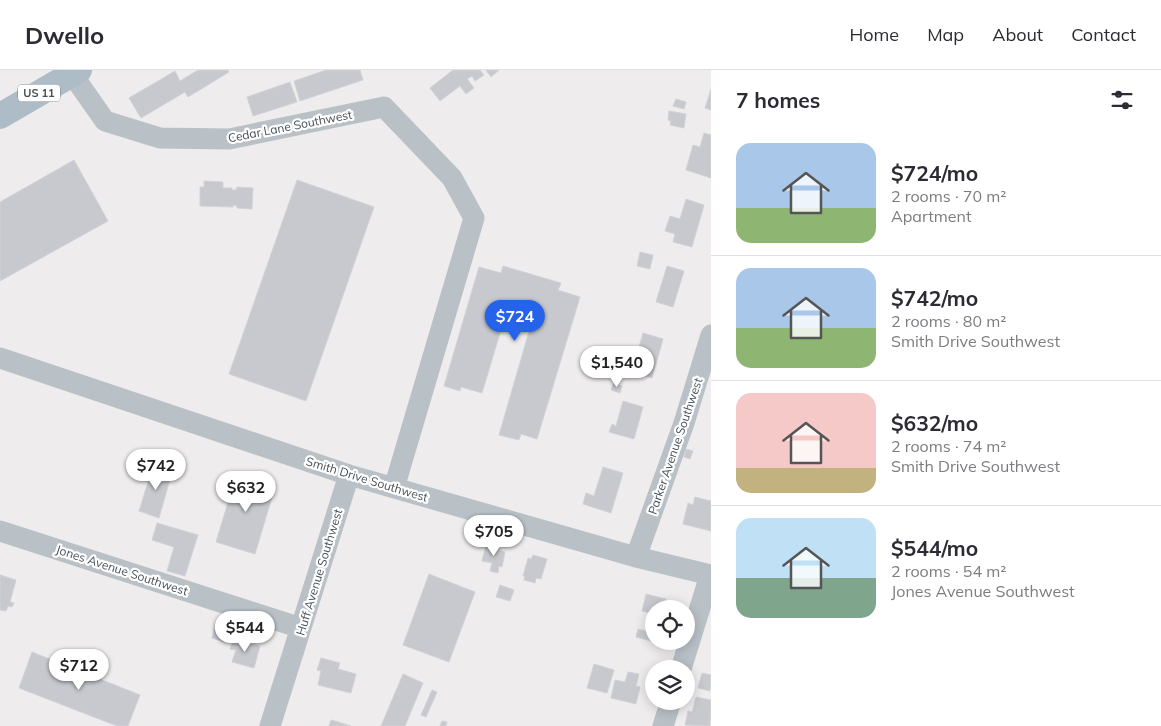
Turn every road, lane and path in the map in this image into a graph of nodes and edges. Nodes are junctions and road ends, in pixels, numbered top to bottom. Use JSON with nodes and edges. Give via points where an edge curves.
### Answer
{"nodes":[{"id":1,"x":75,"y":72,"type":"edge"},
{"id":2,"x":0,"y":116,"type":"edge"},
{"id":3,"x":711,"y":334,"type":"edge"},
{"id":4,"x":0,"y":358,"type":"edge"},
{"id":5,"x":349,"y":475,"type":"junction"},
{"id":6,"x":394,"y":488,"type":"junction"},
{"id":7,"x":0,"y":532,"type":"edge"},
{"id":8,"x":636,"y":558,"type":"junction"},
{"id":9,"x":710,"y":575,"type":"edge"},
{"id":10,"x":301,"y":628,"type":"junction"},
{"id":11,"x":684,"y":660,"type":"edge"},
{"id":12,"x":668,"y":710,"type":"edge"},
{"id":13,"x":270,"y":726,"type":"edge"},
{"id":14,"x":663,"y":726,"type":"edge"}],
"edges":[{"from":1,"to":2,"type":"main road","number":"US 11"},
{"from":1,"to":6,"type":"street","name":"Cedar Lane Southwest","via":[[105,121],[160,138],[229,139],[384,107],[452,178],[474,218]]},
{"from":3,"to":8,"type":"street","name":"Parker Avenue Southwest","via":[[684,423]]},
{"from":4,"to":5,"type":"street","name":"Smith Drive Southwest"},
{"from":5,"to":6,"type":"street","name":"Smith Drive Southwest"},
{"from":5,"to":10,"type":"street","name":"Huff Avenue Southwest"},
{"from":6,"to":8,"type":"street","name":"Smith Drive Southwest"},
{"from":7,"to":10,"type":"street","name":"Jones Avenue Southwest"},
{"from":8,"to":9,"type":"street","name":"Smith Drive Southwest"},
{"from":9,"to":11,"type":"street"},
{"from":10,"to":13,"type":"street","name":"Huff Avenue Southwest"},
{"from":12,"to":14,"type":"street"}]}
